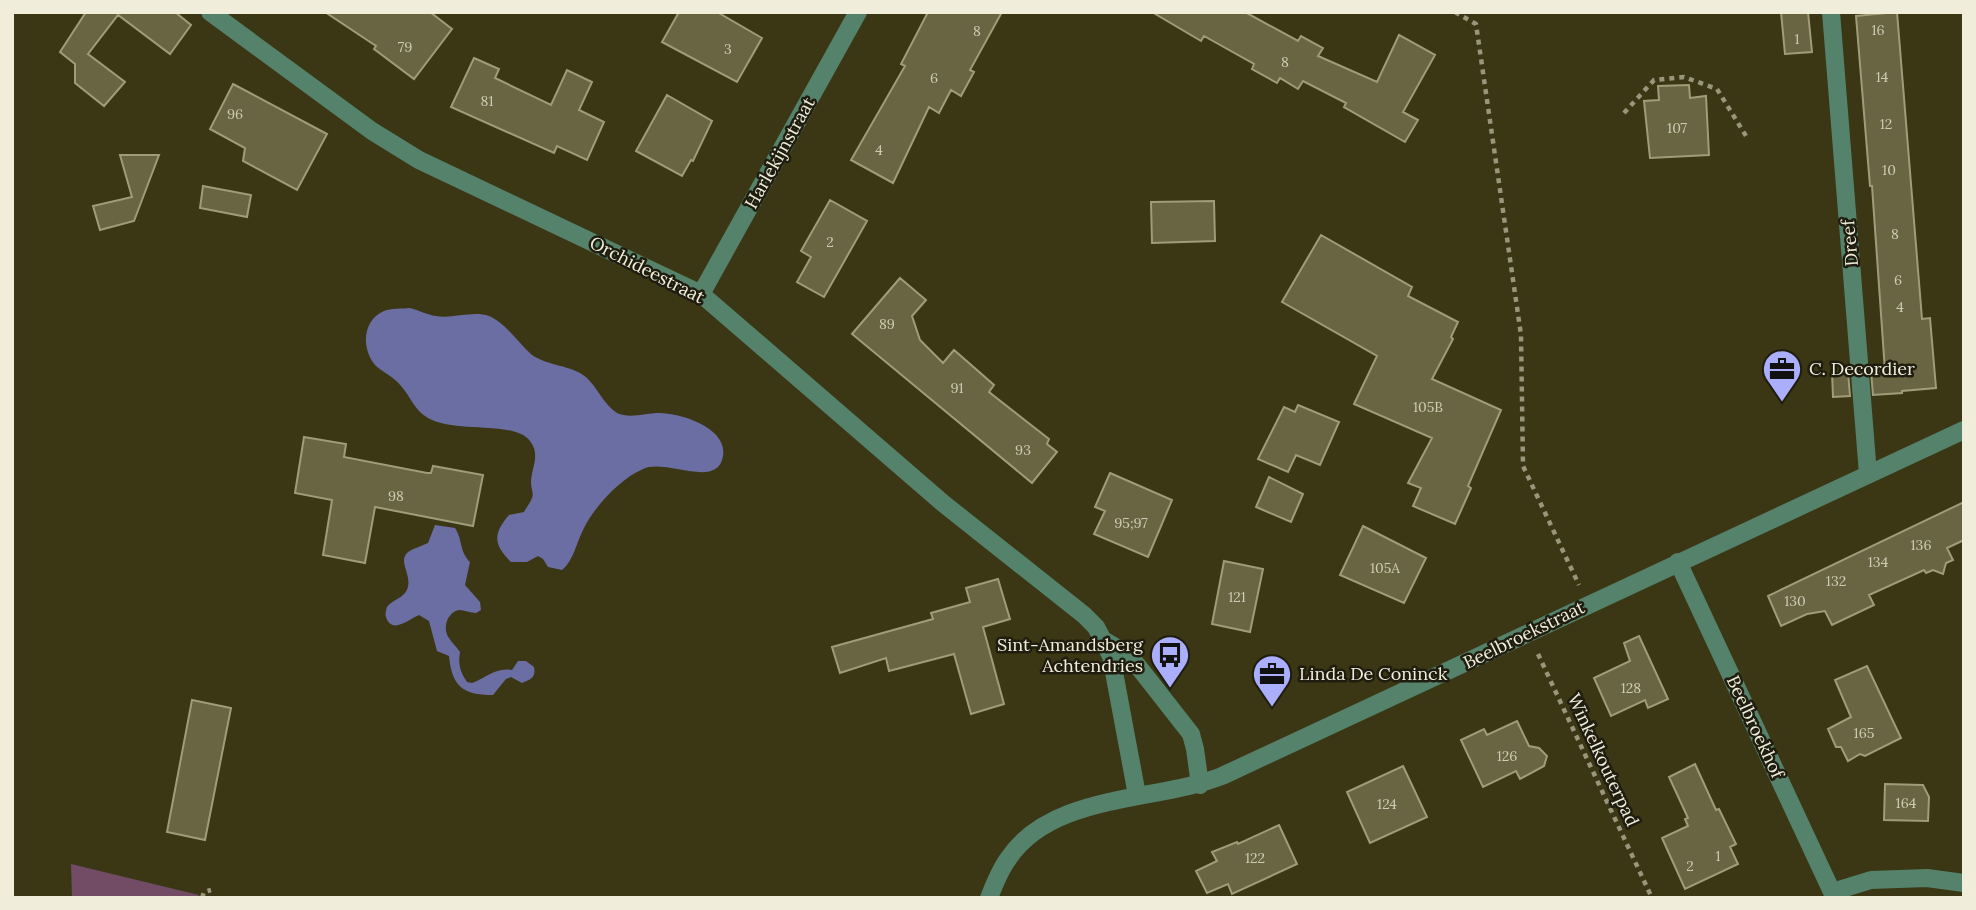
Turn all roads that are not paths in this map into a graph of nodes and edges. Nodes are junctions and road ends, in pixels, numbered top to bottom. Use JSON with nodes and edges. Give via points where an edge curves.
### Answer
{"nodes":[{"id":1,"x":210,"y":12,"type":"edge"},
{"id":2,"x":858,"y":12,"type":"edge"},
{"id":3,"x":1831,"y":12,"type":"edge"},
{"id":4,"x":701,"y":293,"type":"junction"},
{"id":5,"x":1964,"y":430,"type":"edge"},
{"id":6,"x":1868,"y":474,"type":"junction"},
{"id":7,"x":1678,"y":562,"type":"junction"},
{"id":8,"x":1105,"y":641,"type":"junction"},
{"id":9,"x":1200,"y":785,"type":"junction"},
{"id":10,"x":1137,"y":795,"type":"junction"},
{"id":11,"x":1964,"y":883,"type":"edge"},
{"id":12,"x":1827,"y":895,"type":"edge"},
{"id":13,"x":989,"y":898,"type":"edge"}],
"edges":[{"from":1,"to":4,"type":"street","name":"Orchideestraat","via":[[419,160]]},
{"from":2,"to":4,"type":"street","name":"Harlekijnstraat"},
{"from":3,"to":6,"type":"street","name":"Dreef"},
{"from":4,"to":8,"type":"street","name":"Orchideestraat","via":[[944,505],[1084,615]]},
{"from":5,"to":6,"type":"street","name":"Beelbroekstraat"},
{"from":6,"to":7,"type":"street","name":"Beelbroekstraat"},
{"from":7,"to":9,"type":"street","name":"Beelbroekstraat"},
{"from":7,"to":12,"type":"street","name":"Beelbroekhof"},
{"from":8,"to":9,"type":"street","name":"Orchideestraat","via":[[1137,665],[1191,734]]},
{"from":8,"to":10,"type":"street","name":"Orchideestraat"},
{"from":9,"to":10,"type":"street","name":"Beelbroekstraat"},
{"from":10,"to":13,"type":"street","name":"Beelbroekstraat","via":[[1084,809],[1040,829],[1008,858]]},
{"from":11,"to":12,"type":"street","name":"Beelbroekhof","via":[[1927,878],[1871,880]]}]}
